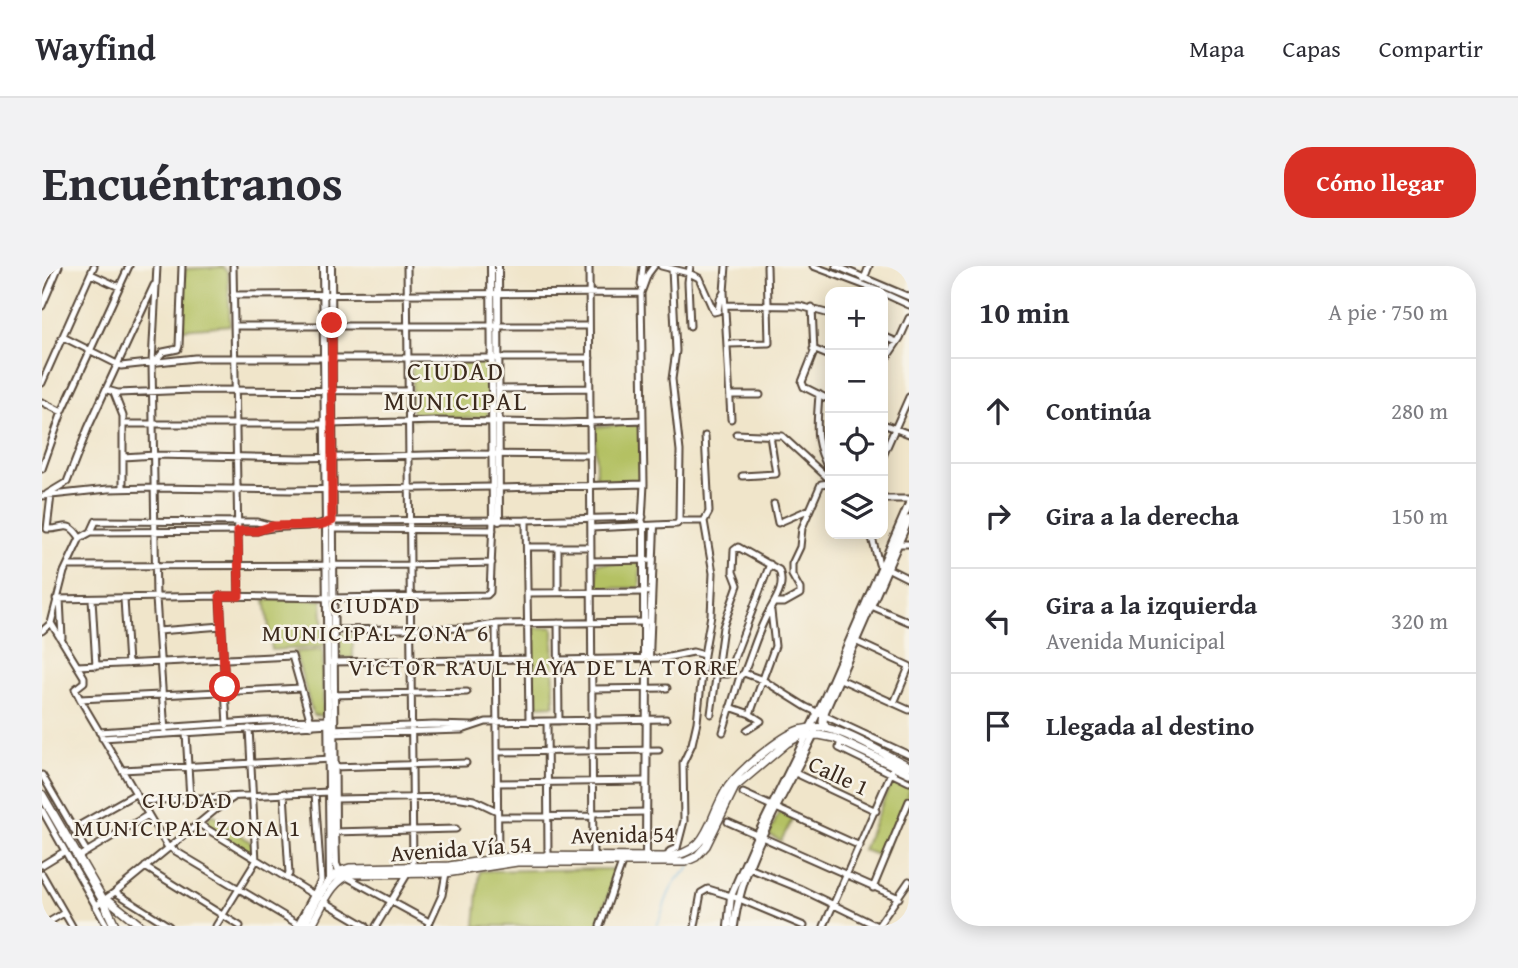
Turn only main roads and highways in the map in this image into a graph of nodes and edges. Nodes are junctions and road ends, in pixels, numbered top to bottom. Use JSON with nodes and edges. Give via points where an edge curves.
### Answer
{"nodes":[{"id":1,"x":821,"y":713,"type":"road end"},
{"id":2,"x":815,"y":731,"type":"junction"},
{"id":3,"x":909,"y":766,"type":"edge"},
{"id":4,"x":909,"y":772,"type":"edge"},
{"id":5,"x":42,"y":795,"type":"edge"},
{"id":6,"x":593,"y":859,"type":"junction"},
{"id":7,"x":411,"y":869,"type":"junction"},
{"id":8,"x":342,"y":873,"type":"junction"},
{"id":9,"x":99,"y":903,"type":"junction"},
{"id":10,"x":108,"y":924,"type":"edge"},
{"id":11,"x":301,"y":925,"type":"edge"},
{"id":12,"x":141,"y":926,"type":"edge"},
{"id":13,"x":311,"y":926,"type":"edge"}],
"edges":[{"from":1,"to":2,"type":"main road","via":[[823,722]]},
{"from":2,"to":3,"type":"main road"},
{"from":2,"to":4,"type":"main road","via":[[892,770]]},
{"from":2,"to":6,"type":"main road","name":"Avenida 54","via":[[791,734],[741,773],[727,788],[705,835],[686,852],[667,857]]},
{"from":2,"to":6,"type":"main road","name":"Avenida Vía 54","via":[[787,744],[735,787],[696,857],[680,863]]},
{"from":5,"to":9,"type":"highway"},
{"from":6,"to":7,"type":"main road","name":"Avenida 54","via":[[548,855]]},
{"from":6,"to":7,"type":"main road","name":"Avenida Vía 54","via":[[501,863],[446,873]]},
{"from":7,"to":8,"type":"main road","name":"Avenida Vía 54"},
{"from":8,"to":11,"type":"main road","via":[[330,879]]},
{"from":8,"to":13,"type":"main road"},
{"from":9,"to":10,"type":"highway"},
{"from":9,"to":12,"type":"main road","via":[[110,901]]}]}
